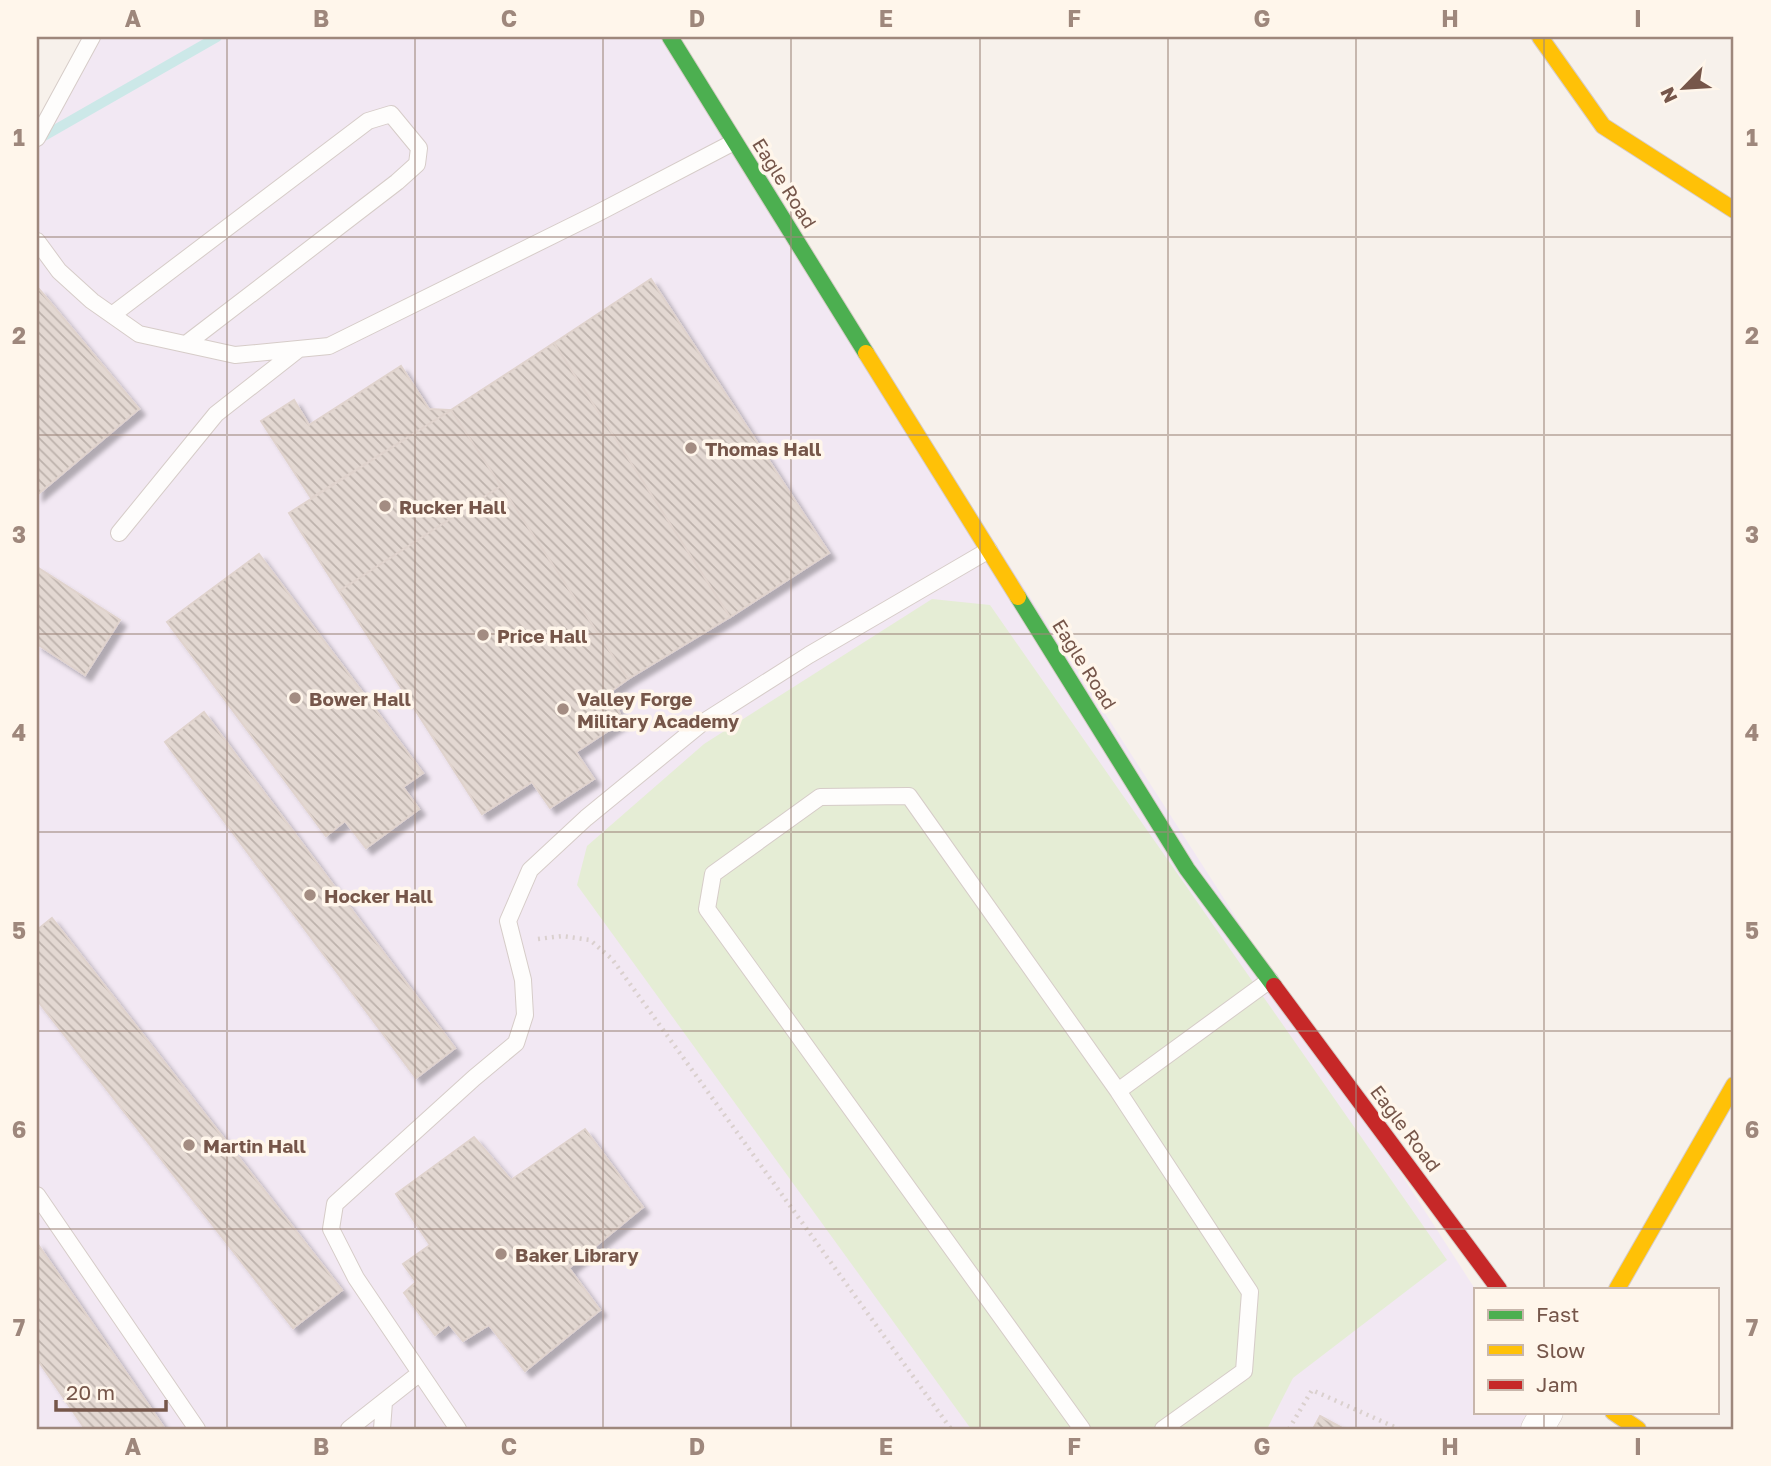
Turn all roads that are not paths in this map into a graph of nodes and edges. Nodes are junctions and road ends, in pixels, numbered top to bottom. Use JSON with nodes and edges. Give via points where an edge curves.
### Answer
{"nodes":[{"id":1,"x":92,"y":37,"type":"edge"},
{"id":2,"x":670,"y":37,"type":"edge"},
{"id":3,"x":1540,"y":37,"type":"edge"},
{"id":4,"x":37,"y":138,"type":"edge"},
{"id":5,"x":734,"y":142,"type":"junction"},
{"id":6,"x":1734,"y":210,"type":"edge"},
{"id":7,"x":37,"y":241,"type":"edge"},
{"id":8,"x":112,"y":315,"type":"junction"},
{"id":9,"x":186,"y":344,"type":"junction"},
{"id":10,"x":299,"y":349,"type":"junction"},
{"id":11,"x":119,"y":533,"type":"dead end"},
{"id":12,"x":989,"y":550,"type":"junction"},
{"id":13,"x":1270,"y":980,"type":"junction"},
{"id":14,"x":1734,"y":1085,"type":"edge"},
{"id":15,"x":1118,"y":1091,"type":"junction"},
{"id":16,"x":37,"y":1195,"type":"edge"},
{"id":17,"x":1498,"y":1288,"type":"edge"},
{"id":18,"x":1618,"y":1288,"type":"edge"},
{"id":19,"x":420,"y":1373,"type":"junction"},
{"id":20,"x":384,"y":1402,"type":"junction"},
{"id":21,"x":1616,"y":1414,"type":"edge"},
{"id":22,"x":197,"y":1429,"type":"edge"},
{"id":23,"x":349,"y":1429,"type":"edge"},
{"id":24,"x":382,"y":1429,"type":"edge"},
{"id":25,"x":458,"y":1429,"type":"edge"},
{"id":26,"x":1082,"y":1429,"type":"edge"},
{"id":27,"x":1163,"y":1429,"type":"edge"},
{"id":28,"x":1638,"y":1429,"type":"edge"}],
"edges":[{"from":1,"to":4,"type":"lane"},
{"from":2,"to":5,"type":"street","name":"Eagle Road"},
{"from":3,"to":6,"type":"street","via":[[1603,126]]},
{"from":5,"to":10,"type":"lane","via":[[329,346]]},
{"from":5,"to":12,"type":"street","name":"Eagle Road"},
{"from":7,"to":8,"type":"lane","via":[[59,271]]},
{"from":8,"to":9,"type":"lane","via":[[139,334]]},
{"from":8,"to":9,"type":"lane","via":[[368,121],[391,114],[419,149],[417,164]]},
{"from":9,"to":10,"type":"lane","via":[[234,355]]},
{"from":10,"to":11,"type":"lane","via":[[216,414]]},
{"from":12,"to":13,"type":"street","name":"Eagle Road","via":[[1187,869]]},
{"from":12,"to":19,"type":"lane","via":[[809,654],[702,723],[530,870],[508,921],[523,980],[525,1015],[516,1043],[335,1204],[331,1229],[356,1278]]},
{"from":13,"to":15,"type":"lane"},
{"from":13,"to":17,"type":"street","name":"Eagle Road"},
{"from":14,"to":18,"type":"street"},
{"from":15,"to":26,"type":"lane","via":[[909,796],[820,797],[713,874],[708,909]]},
{"from":15,"to":27,"type":"lane","via":[[1250,1292],[1244,1371]]},
{"from":16,"to":22,"type":"lane"},
{"from":19,"to":20,"type":"lane"},
{"from":19,"to":25,"type":"lane"},
{"from":20,"to":23,"type":"lane"},
{"from":20,"to":24,"type":"lane"},
{"from":21,"to":28,"type":"street"}]}
